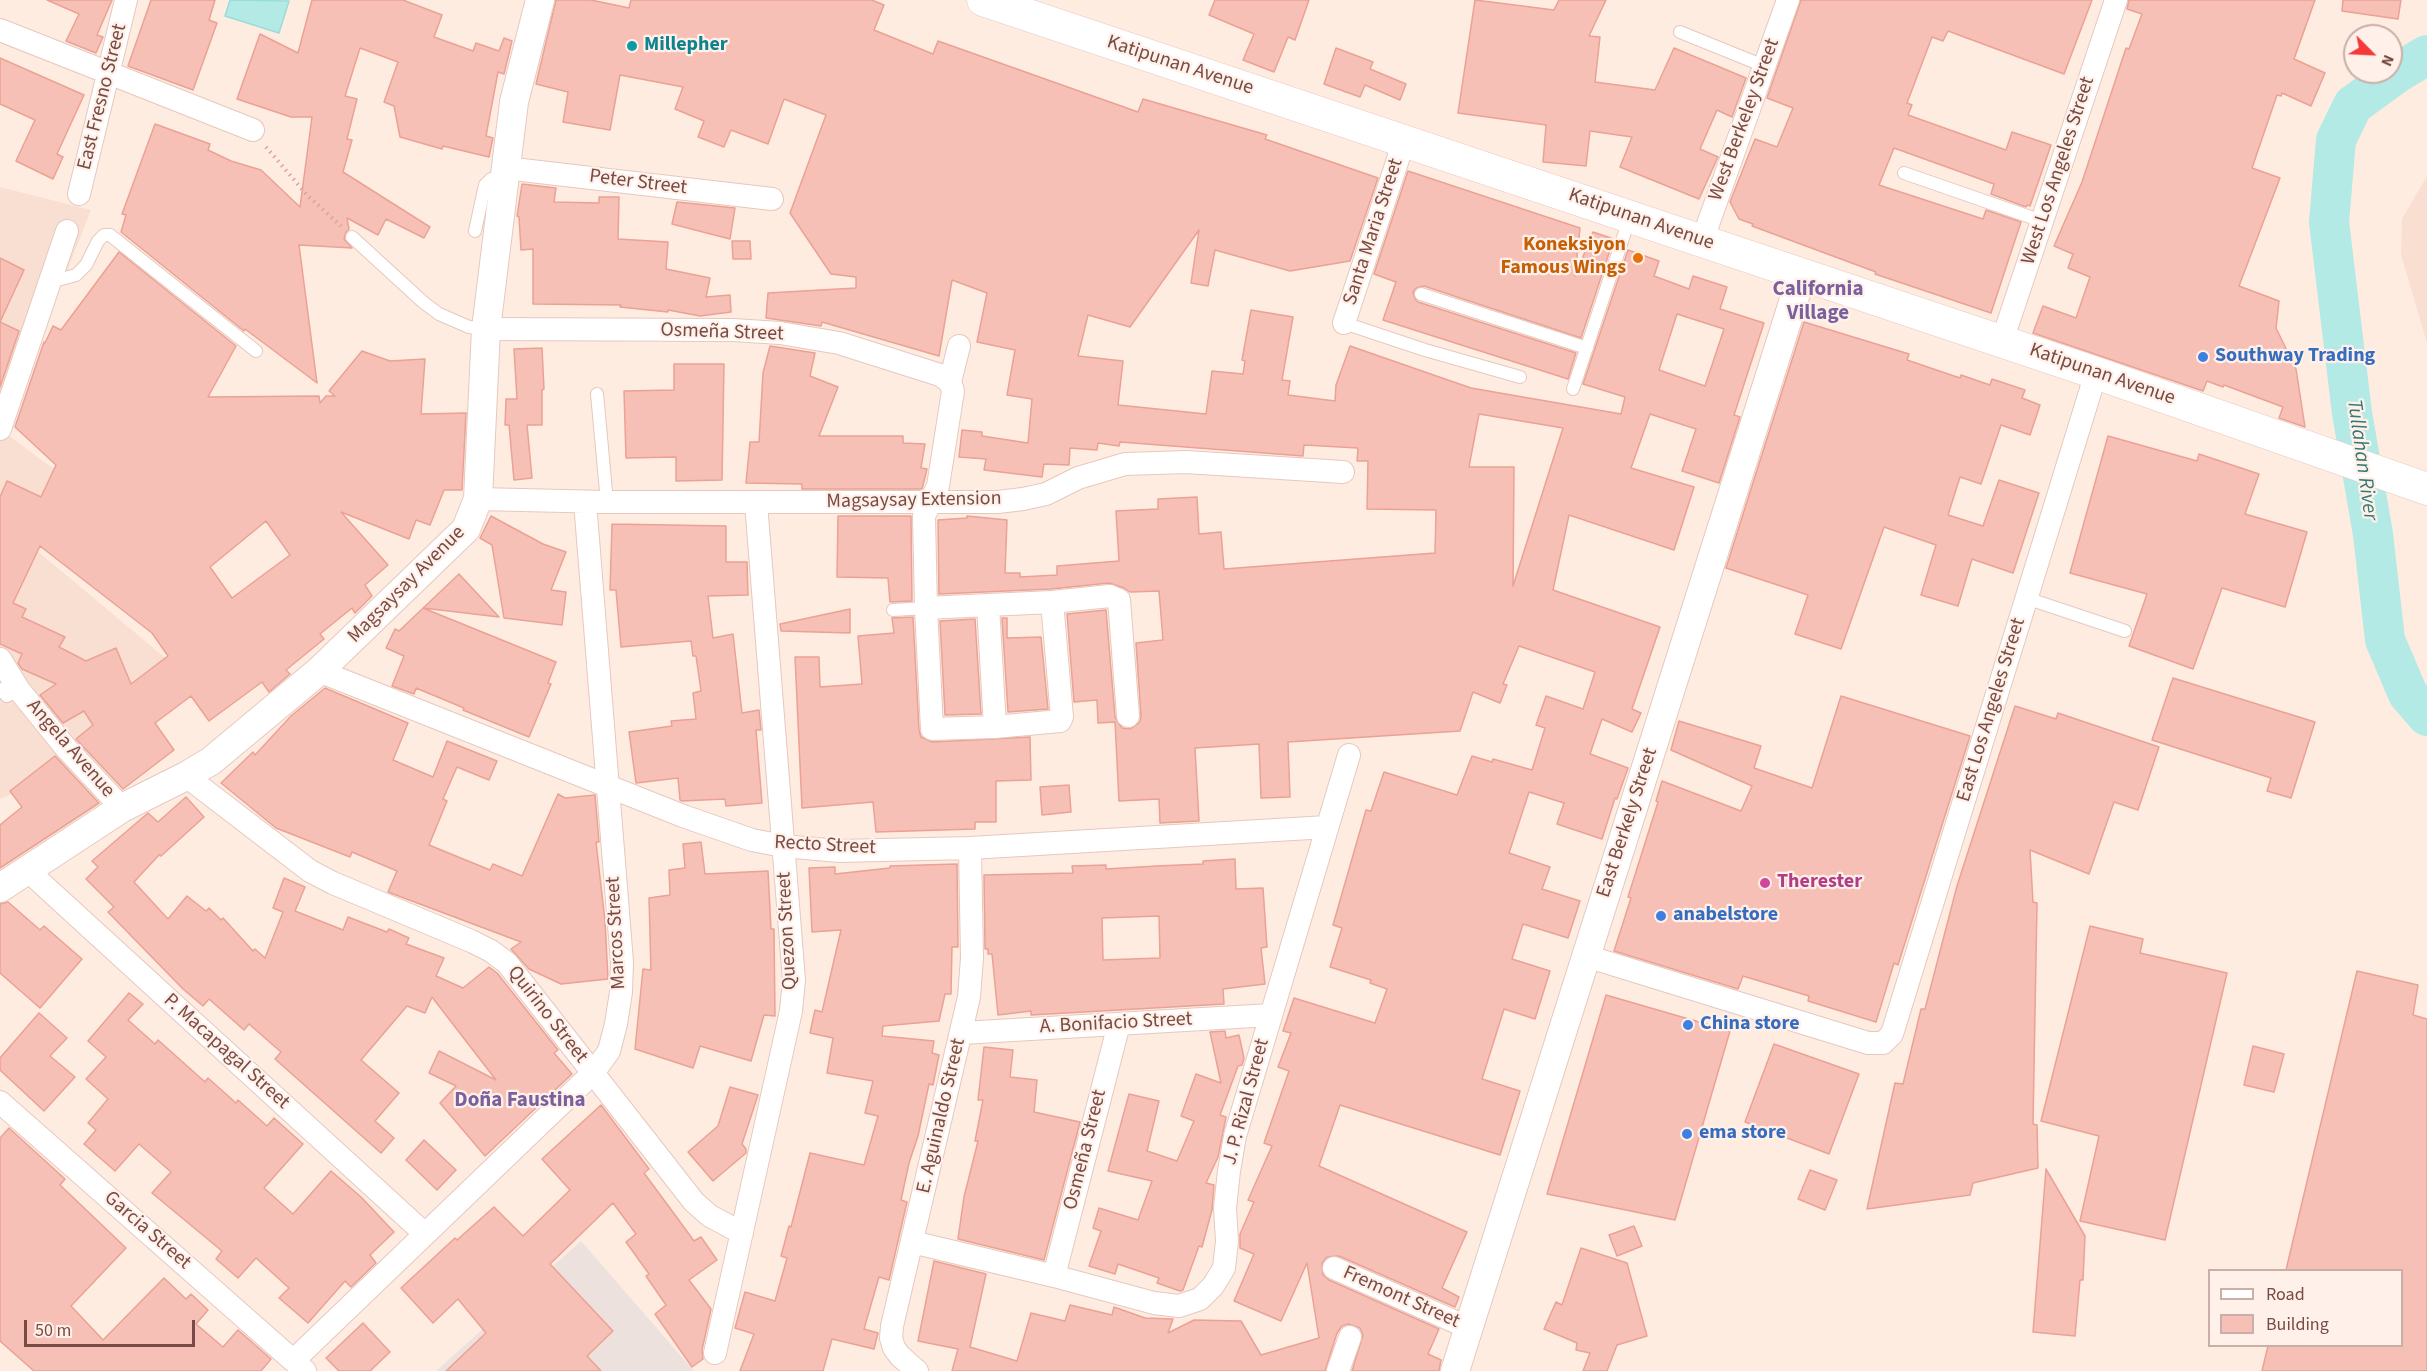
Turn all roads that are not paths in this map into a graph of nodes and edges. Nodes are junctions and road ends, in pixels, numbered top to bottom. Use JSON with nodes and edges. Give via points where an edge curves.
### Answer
{"nodes":[{"id":1,"x":126,"y":0,"type":"edge"},
{"id":2,"x":540,"y":0,"type":"edge"},
{"id":3,"x":983,"y":0,"type":"edge"},
{"id":4,"x":1788,"y":0,"type":"edge"},
{"id":5,"x":2116,"y":0,"type":"edge"},
{"id":6,"x":0,"y":30,"type":"edge"},
{"id":7,"x":1680,"y":32,"type":"dead end"},
{"id":8,"x":1764,"y":66,"type":"junction"},
{"id":9,"x":108,"y":75,"type":"junction"},
{"id":10,"x":253,"y":130,"type":"road end"},
{"id":11,"x":1404,"y":141,"type":"junction"},
{"id":12,"x":1904,"y":173,"type":"dead end"},
{"id":13,"x":504,"y":174,"type":"junction"},
{"id":14,"x":79,"y":194,"type":"dead end"},
{"id":15,"x":772,"y":199,"type":"dead end"},
{"id":16,"x":1630,"y":217,"type":"junction"},
{"id":17,"x":2042,"y":221,"type":"junction"},
{"id":18,"x":67,"y":231,"type":"dead end"},
{"id":19,"x":475,"y":231,"type":"dead end"},
{"id":20,"x":352,"y":237,"type":"road end"},
{"id":21,"x":1702,"y":241,"type":"junction"},
{"id":22,"x":1802,"y":274,"type":"junction"},
{"id":23,"x":50,"y":282,"type":"junction"},
{"id":24,"x":1421,"y":294,"type":"dead end"},
{"id":25,"x":1344,"y":323,"type":"joint"},
{"id":26,"x":486,"y":329,"type":"junction"},
{"id":27,"x":2002,"y":341,"type":"junction"},
{"id":28,"x":959,"y":346,"type":"dead end"},
{"id":29,"x":1587,"y":348,"type":"junction"},
{"id":30,"x":255,"y":351,"type":"dead end"},
{"id":31,"x":2096,"y":373,"type":"junction"},
{"id":32,"x":1520,"y":377,"type":"dead end"},
{"id":33,"x":950,"y":382,"type":"junction"},
{"id":34,"x":1574,"y":389,"type":"dead end"},
{"id":35,"x":597,"y":394,"type":"dead end"},
{"id":36,"x":0,"y":429,"type":"edge"},
{"id":37,"x":1343,"y":472,"type":"dead end"},
{"id":38,"x":2427,"y":489,"type":"edge"},
{"id":39,"x":478,"y":499,"type":"junction"},
{"id":40,"x":931,"y":501,"type":"junction"},
{"id":41,"x":596,"y":502,"type":"junction"},
{"id":42,"x":756,"y":503,"type":"junction"},
{"id":43,"x":2026,"y":598,"type":"junction"},
{"id":44,"x":1052,"y":602,"type":"junction"},
{"id":45,"x":988,"y":605,"type":"junction"},
{"id":46,"x":926,"y":608,"type":"junction"},
{"id":47,"x":892,"y":610,"type":"dead end"},
{"id":48,"x":2125,"y":631,"type":"dead end"},
{"id":49,"x":0,"y":659,"type":"edge"},
{"id":50,"x":319,"y":671,"type":"junction"},
{"id":51,"x":10,"y":690,"type":"edge"},
{"id":52,"x":1128,"y":716,"type":"dead end"},
{"id":53,"x":995,"y":727,"type":"junction"},
{"id":54,"x":1349,"y":755,"type":"dead end"},
{"id":55,"x":186,"y":776,"type":"junction"},
{"id":56,"x":606,"y":785,"type":"junction"},
{"id":57,"x":122,"y":808,"type":"junction"},
{"id":58,"x":1327,"y":827,"type":"junction"},
{"id":59,"x":783,"y":846,"type":"junction"},
{"id":60,"x":970,"y":848,"type":"junction"},
{"id":61,"x":27,"y":870,"type":"junction"},
{"id":62,"x":0,"y":888,"type":"edge"},
{"id":63,"x":1586,"y":956,"type":"junction"},
{"id":64,"x":1270,"y":1015,"type":"junction"},
{"id":65,"x":1119,"y":1024,"type":"junction"},
{"id":66,"x":962,"y":1033,"type":"junction"},
{"id":67,"x":593,"y":1073,"type":"junction"},
{"id":68,"x":0,"y":1102,"type":"edge"},
{"id":69,"x":742,"y":1233,"type":"junction"},
{"id":70,"x":425,"y":1234,"type":"junction"},
{"id":71,"x":912,"y":1242,"type":"junction"},
{"id":72,"x":1334,"y":1268,"type":"dead end"},
{"id":73,"x":1054,"y":1276,"type":"junction"},
{"id":74,"x":1469,"y":1328,"type":"junction"},
{"id":75,"x":1350,"y":1336,"type":"dead end"},
{"id":76,"x":715,"y":1353,"type":"dead end"},
{"id":77,"x":300,"y":1365,"type":"edge"},
{"id":78,"x":917,"y":1371,"type":"edge"},
{"id":79,"x":1338,"y":1371,"type":"edge"},
{"id":80,"x":1455,"y":1371,"type":"edge"}],
"edges":[{"from":1,"to":9,"type":"street","name":"East Fresno Street"},
{"from":2,"to":13,"type":"street","name":"Magsaysay Avenue","via":[[514,102]]},
{"from":3,"to":11,"type":"main road","name":"Katipunan Avenue"},
{"from":4,"to":8,"type":"street","name":"West Berkeley Street"},
{"from":5,"to":17,"type":"street","name":"West Los Angeles Street"},
{"from":6,"to":9,"type":"street"},
{"from":7,"to":8,"type":"lane"},
{"from":8,"to":21,"type":"street","name":"West Berkeley Street"},
{"from":9,"to":10,"type":"street"},
{"from":9,"to":14,"type":"street","name":"East Fresno Street"},
{"from":11,"to":16,"type":"main road","name":"Katipunan Avenue"},
{"from":11,"to":25,"type":"street","name":"Santa Maria Street"},
{"from":12,"to":17,"type":"lane"},
{"from":13,"to":15,"type":"street","name":"Peter Street"},
{"from":13,"to":19,"type":"lane","via":[[485,185]]},
{"from":13,"to":26,"type":"street","name":"Magsaysay Avenue"},
{"from":16,"to":21,"type":"main road","name":"Katipunan Avenue"},
{"from":16,"to":29,"type":"lane"},
{"from":17,"to":27,"type":"street","name":"West Los Angeles Street"},
{"from":18,"to":23,"type":"street"},
{"from":20,"to":26,"type":"lane","via":[[439,314],[469,327]]},
{"from":21,"to":22,"type":"main road","name":"Katipunan Avenue"},
{"from":22,"to":27,"type":"main road","name":"Katipunan Avenue"},
{"from":22,"to":63,"type":"street","name":"East Berkely Street"},
{"from":23,"to":30,"type":"lane","via":[[76,275],[104,235],[110,235]]},
{"from":23,"to":36,"type":"street"},
{"from":24,"to":29,"type":"lane"},
{"from":25,"to":32,"type":"lane"},
{"from":26,"to":33,"type":"street","name":"Osmeña Street","via":[[780,333],[839,343],[940,375]]},
{"from":26,"to":39,"type":"street","name":"Magsaysay Avenue"},
{"from":27,"to":31,"type":"main road","name":"Katipunan Avenue"},
{"from":28,"to":33,"type":"street"},
{"from":29,"to":34,"type":"lane"},
{"from":31,"to":38,"type":"main road","name":"Katipunan Avenue"},
{"from":31,"to":43,"type":"street","name":"East Los Angeles Street"},
{"from":33,"to":40,"type":"street","via":[[953,391],[938,486]]},
{"from":35,"to":41,"type":"lane"},
{"from":37,"to":40,"type":"street","name":"Magsaysay Extension","via":[[1186,462],[1125,464],[1023,499]]},
{"from":39,"to":41,"type":"street","name":"Magsaysay Extension"},
{"from":39,"to":50,"type":"street","name":"Magsaysay Avenue","via":[[466,530],[454,543]]},
{"from":40,"to":42,"type":"street","name":"Magsaysay Extension"},
{"from":40,"to":46,"type":"street","via":[[924,516]]},
{"from":41,"to":42,"type":"street","name":"Magsaysay Extension"},
{"from":41,"to":56,"type":"street","name":"Marcos Street"},
{"from":42,"to":59,"type":"street","name":"Quezon Street"},
{"from":43,"to":48,"type":"lane"},
{"from":43,"to":63,"type":"street","name":"East Los Angeles Street","via":[[1892,1034],[1883,1043],[1868,1043]]},
{"from":44,"to":45,"type":"street"},
{"from":44,"to":52,"type":"street","via":[[1110,596],[1119,600]]},
{"from":44,"to":53,"type":"street","via":[[1062,717],[1055,722]]},
{"from":45,"to":46,"type":"street"},
{"from":45,"to":53,"type":"street"},
{"from":46,"to":47,"type":"lane"},
{"from":46,"to":53,"type":"street","via":[[931,727],[934,731]]},
{"from":49,"to":51,"type":"street","name":"Angela Avenue"},
{"from":50,"to":55,"type":"street","name":"Magsaysay Avenue","via":[[220,754]]},
{"from":50,"to":56,"type":"street","name":"Recto Street"},
{"from":51,"to":57,"type":"street","name":"Angela Avenue"},
{"from":54,"to":58,"type":"street","name":"J. P. Rizal Street"},
{"from":55,"to":57,"type":"street","name":"Magsaysay Avenue"},
{"from":55,"to":67,"type":"street","name":"Quirino Street","via":[[310,871],[490,951],[507,963]]},
{"from":56,"to":59,"type":"street","name":"Recto Street","via":[[723,831]]},
{"from":56,"to":67,"type":"street","name":"Marcos Street","via":[[621,992],[609,1051]]},
{"from":57,"to":61,"type":"street","name":"Magsaysay Avenue"},
{"from":58,"to":60,"type":"street","name":"Recto Street"},
{"from":58,"to":64,"type":"street","name":"J. P. Rizal Street"},
{"from":59,"to":60,"type":"street","name":"Recto Street","via":[[839,851]]},
{"from":59,"to":69,"type":"street","name":"Quezon Street","via":[[793,952],[791,1011]]},
{"from":60,"to":66,"type":"street","name":"E. Aguinaldo Street","via":[[972,958]]},
{"from":61,"to":62,"type":"street","name":"Magsaysay Avenue"},
{"from":61,"to":70,"type":"street","name":"P. Macapagal Street"},
{"from":63,"to":74,"type":"street","name":"East Berkely Street"},
{"from":64,"to":65,"type":"street","name":"A. Bonifacio Street"},
{"from":64,"to":73,"type":"street","name":"J. P. Rizal Street","via":[[1235,1136],[1227,1189],[1224,1268],[1214,1286],[1200,1299],[1179,1306],[1154,1304]]},
{"from":65,"to":66,"type":"street","name":"A. Bonifacio Street"},
{"from":65,"to":73,"type":"street","name":"Osmeña Street"},
{"from":66,"to":71,"type":"street","name":"E. Aguinaldo Street"},
{"from":67,"to":69,"type":"street","name":"Quirino Street","via":[[694,1202],[710,1216]]},
{"from":67,"to":70,"type":"street","name":"Marcos Street"},
{"from":68,"to":77,"type":"street","name":"Garcia Street"},
{"from":69,"to":76,"type":"street","name":"Quezon Street"},
{"from":70,"to":77,"type":"street","name":"Marcos Street"},
{"from":71,"to":73,"type":"street","name":"J. P. Rizal Street"},
{"from":71,"to":78,"type":"street","name":"E. Aguinaldo Street","via":[[891,1338],[900,1356]]},
{"from":72,"to":74,"type":"street","name":"Fremont Street"},
{"from":74,"to":80,"type":"street","name":"East Berkely Street"},
{"from":75,"to":79,"type":"street"}]}
